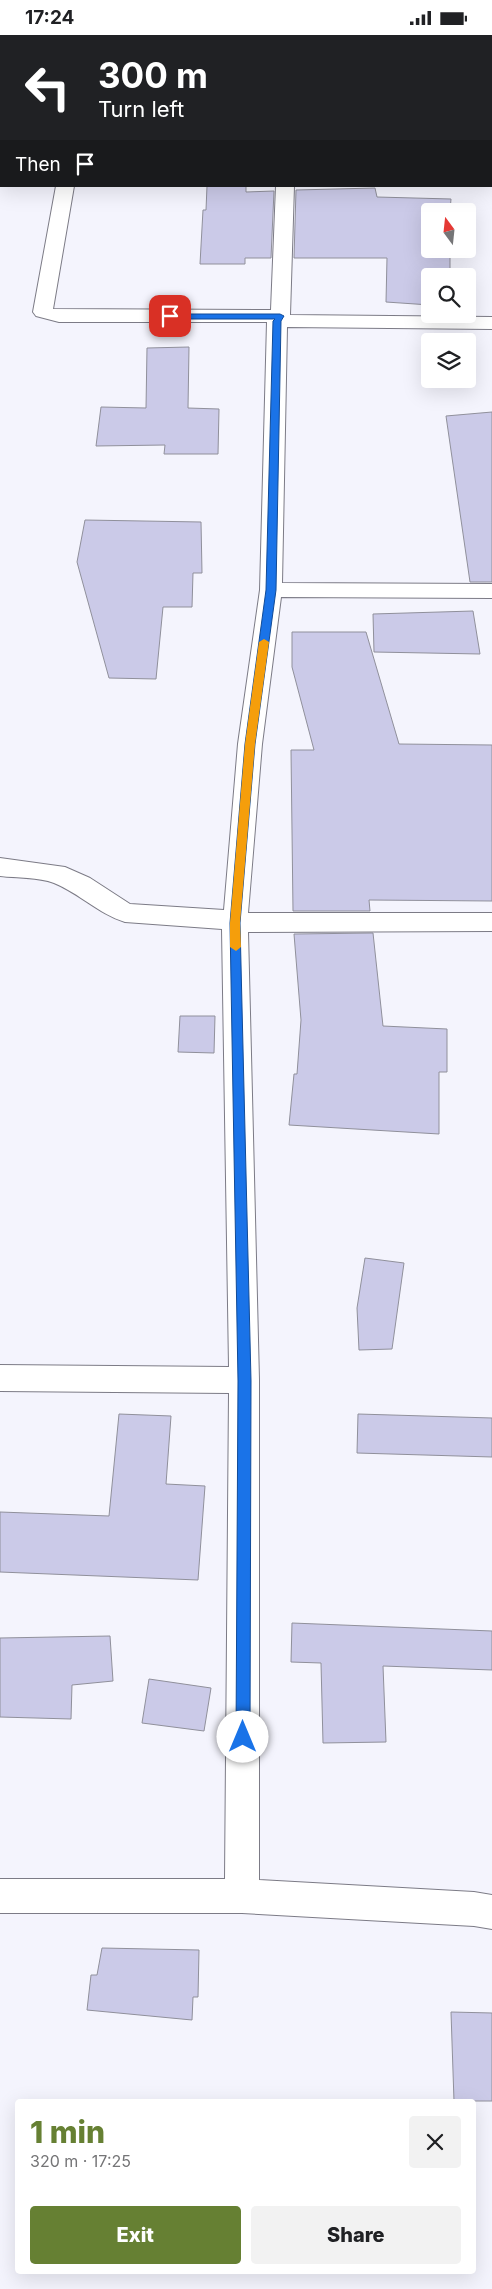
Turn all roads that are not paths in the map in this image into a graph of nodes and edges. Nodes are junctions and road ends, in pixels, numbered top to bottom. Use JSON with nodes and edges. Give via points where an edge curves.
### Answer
{"nodes":[{"id":1,"x":65,"y":187,"type":"edge"},
{"id":2,"x":285,"y":187,"type":"edge"},
{"id":3,"x":278,"y":319,"type":"junction"},
{"id":4,"x":492,"y":323,"type":"edge"},
{"id":5,"x":271,"y":590,"type":"junction"},
{"id":6,"x":492,"y":591,"type":"edge"},
{"id":7,"x":0,"y":867,"type":"edge"},
{"id":8,"x":492,"y":921,"type":"edge"},
{"id":9,"x":235,"y":923,"type":"junction"},
{"id":10,"x":0,"y":1378,"type":"edge"},
{"id":11,"x":244,"y":1381,"type":"junction"},
{"id":12,"x":0,"y":1896,"type":"edge"},
{"id":13,"x":242,"y":1896,"type":"junction"},
{"id":14,"x":492,"y":1912,"type":"edge"}],
"edges":[{"from":1,"to":3,"type":"street","via":[[43,312],[59,316]]},
{"from":2,"to":3,"type":"street"},
{"from":3,"to":4,"type":"street"},
{"from":3,"to":5,"type":"street"},
{"from":5,"to":6,"type":"street"},
{"from":5,"to":9,"type":"street","via":[[250,744]]},
{"from":7,"to":9,"type":"street","via":[[56,873],[125,913]]},
{"from":8,"to":9,"type":"street"},
{"from":9,"to":11,"type":"street"},
{"from":10,"to":11,"type":"street"},
{"from":11,"to":13,"type":"street"},
{"from":12,"to":13,"type":"street"},
{"from":13,"to":14,"type":"street"}]}
